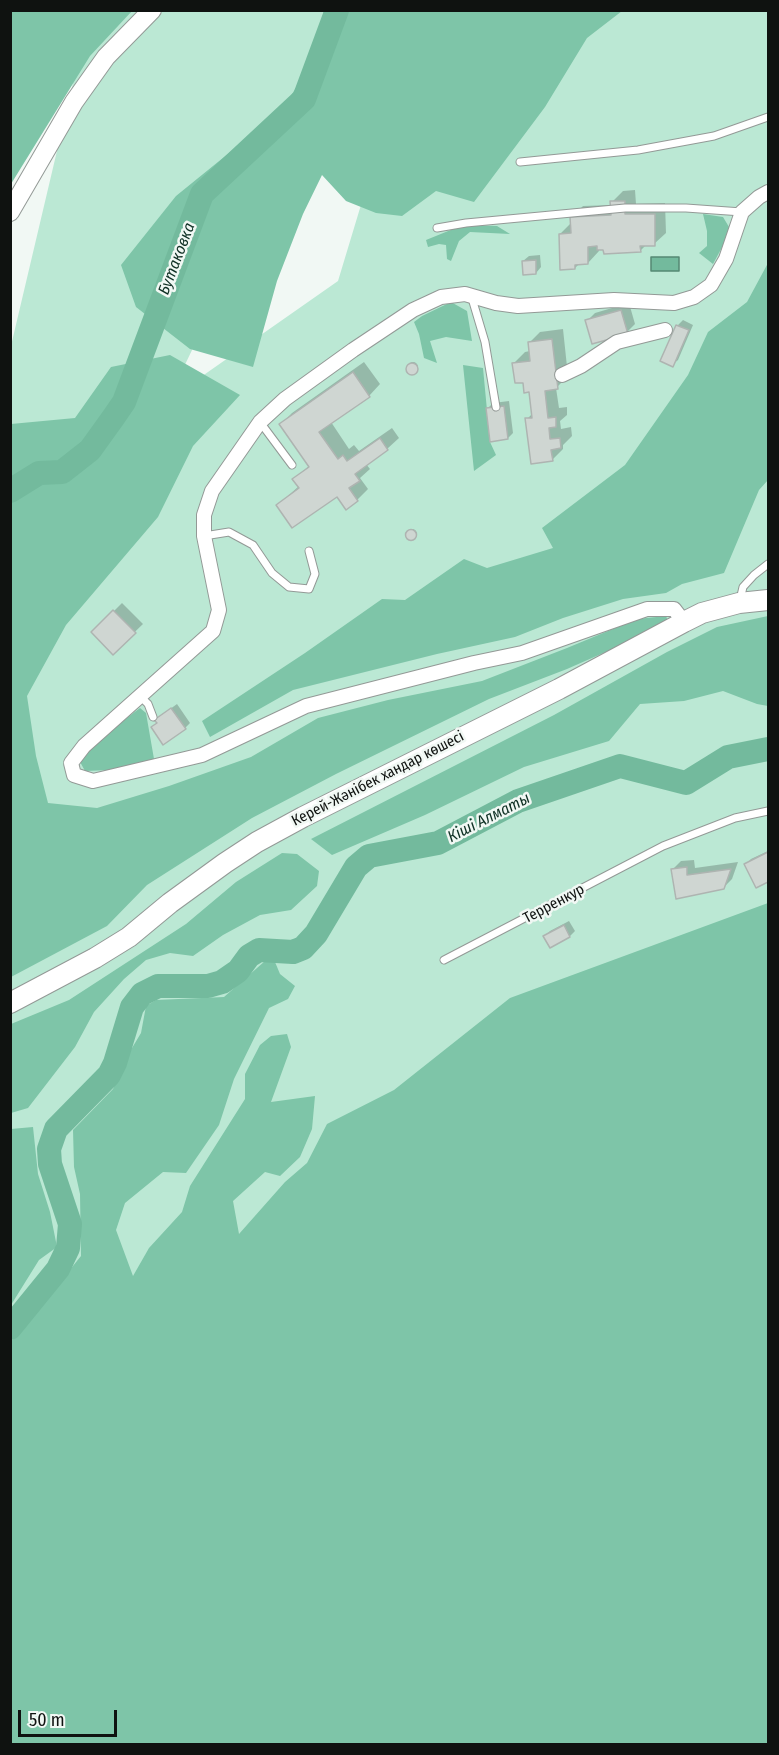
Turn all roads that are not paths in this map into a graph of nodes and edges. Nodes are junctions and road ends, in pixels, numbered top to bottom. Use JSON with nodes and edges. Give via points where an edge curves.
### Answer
{"nodes":[{"id":1,"x":152,"y":10,"type":"edge"},
{"id":2,"x":768,"y":117,"type":"edge"},
{"id":3,"x":520,"y":162,"type":"dead end"},
{"id":4,"x":768,"y":192,"type":"edge"},
{"id":5,"x":10,"y":212,"type":"edge"},
{"id":6,"x":742,"y":212,"type":"junction"},
{"id":7,"x":437,"y":228,"type":"dead end"},
{"id":8,"x":471,"y":296,"type":"junction"},
{"id":9,"x":665,"y":330,"type":"dead end"},
{"id":10,"x":562,"y":375,"type":"dead end"},
{"id":11,"x":496,"y":407,"type":"dead end"},
{"id":12,"x":260,"y":422,"type":"junction"},
{"id":13,"x":292,"y":465,"type":"dead end"},
{"id":14,"x":204,"y":536,"type":"junction"},
{"id":15,"x":309,"y":551,"type":"dead end"},
{"id":16,"x":768,"y":564,"type":"edge"},
{"id":17,"x":768,"y":600,"type":"edge"},
{"id":18,"x":740,"y":603,"type":"junction"},
{"id":19,"x":684,"y":621,"type":"junction"},
{"id":20,"x":140,"y":696,"type":"junction"},
{"id":21,"x":153,"y":717,"type":"dead end"},
{"id":22,"x":768,"y":811,"type":"edge"},
{"id":23,"x":444,"y":960,"type":"dead end"},
{"id":24,"x":10,"y":1003,"type":"edge"}],
"edges":[{"from":1,"to":5,"type":"street","via":[[106,57],[80,93]]},
{"from":2,"to":3,"type":"lane","via":[[714,136],[638,150]]},
{"from":4,"to":6,"type":"street"},
{"from":6,"to":7,"type":"lane","via":[[625,208]]},
{"from":6,"to":8,"type":"street","via":[[726,259],[711,285],[694,297],[674,303],[614,300],[518,306]]},
{"from":8,"to":11,"type":"lane","via":[[485,342]]},
{"from":8,"to":12,"type":"street","via":[[441,297],[413,310],[285,399]]},
{"from":9,"to":10,"type":"street","via":[[617,342]]},
{"from":12,"to":13,"type":"lane"},
{"from":12,"to":14,"type":"street","via":[[212,491],[204,515]]},
{"from":14,"to":15,"type":"lane","via":[[229,532],[253,545],[272,573],[289,587],[309,589],[315,574]]},
{"from":14,"to":20,"type":"street","via":[[219,610],[213,631]]},
{"from":16,"to":18,"type":"lane","via":[[742,587]]},
{"from":17,"to":18,"type":"main road","name":"Керей-Жәнібек хандар көшесі"},
{"from":18,"to":19,"type":"main road","name":"Керей-Жәнібек хандар көшесі"},
{"from":19,"to":20,"type":"street","via":[[674,609],[647,609],[522,653],[306,706],[202,755],[93,781],[74,775],[71,764],[84,746]]},
{"from":19,"to":24,"type":"main road","name":"Керей-Жәнібек хандар көшесі","via":[[257,842],[129,937]]},
{"from":20,"to":21,"type":"lane"},
{"from":22,"to":23,"type":"lane","name":"Терренкур","via":[[735,818],[663,846]]}]}
